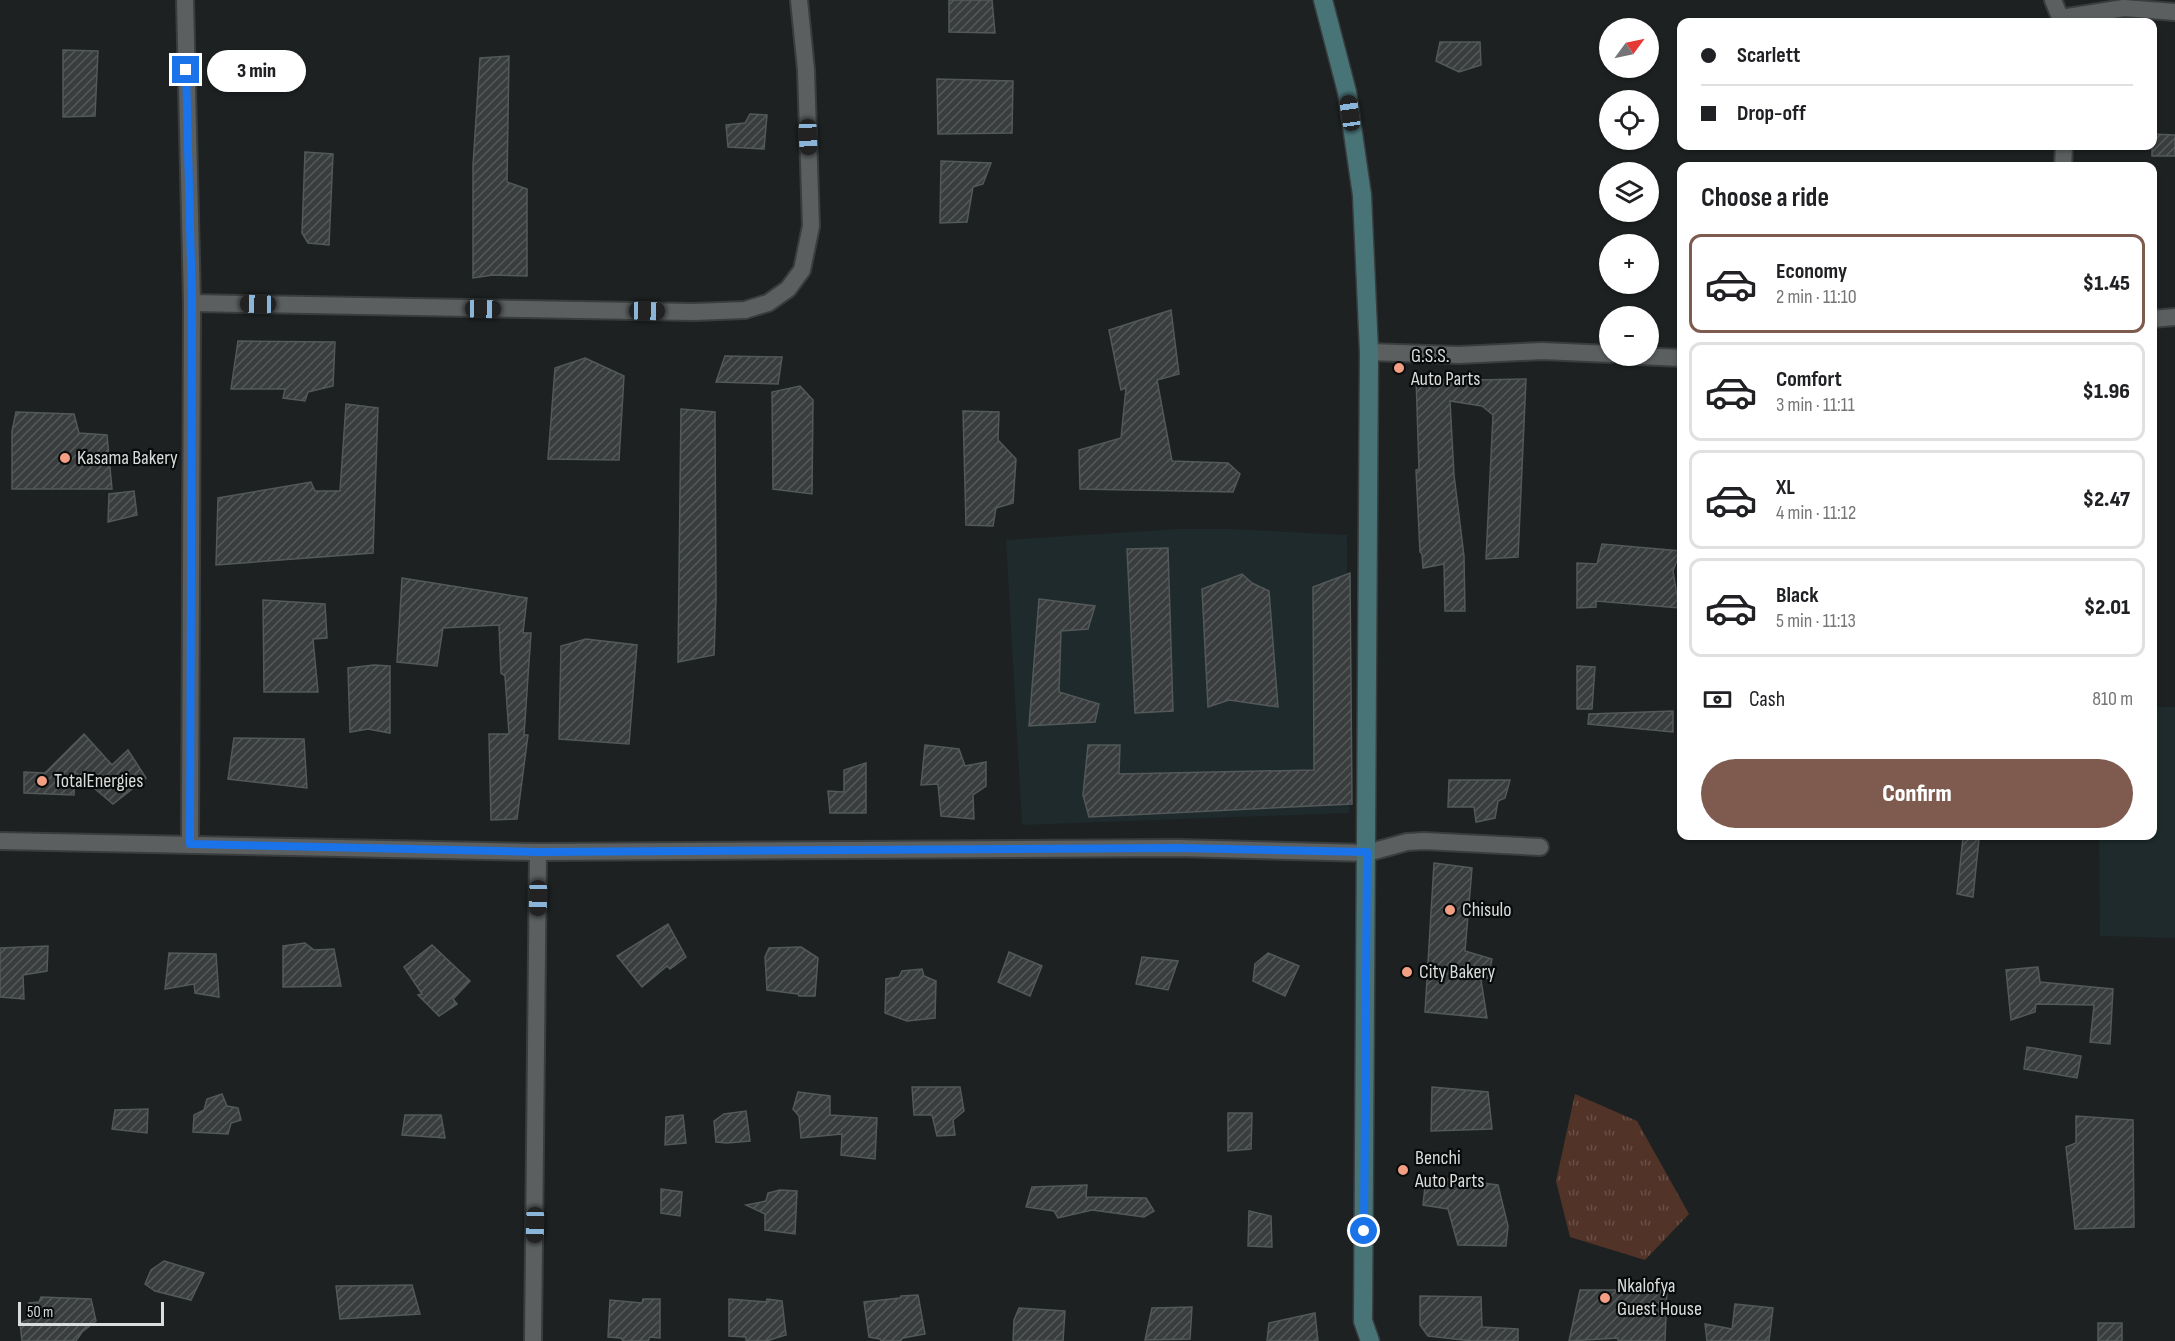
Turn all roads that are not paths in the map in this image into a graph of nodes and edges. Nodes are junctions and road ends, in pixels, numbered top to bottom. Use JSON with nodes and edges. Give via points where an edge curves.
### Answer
{"nodes":[{"id":1,"x":185,"y":0,"type":"edge"},
{"id":2,"x":799,"y":0,"type":"edge"},
{"id":3,"x":1323,"y":0,"type":"edge"},
{"id":4,"x":2053,"y":0,"type":"edge"},
{"id":5,"x":2175,"y":12,"type":"edge"},
{"id":6,"x":2060,"y":18,"type":"edge"},
{"id":7,"x":2072,"y":18,"type":"edge"},
{"id":8,"x":192,"y":303,"type":"junction"},
{"id":9,"x":2175,"y":318,"type":"edge"},
{"id":10,"x":2157,"y":319,"type":"edge"},
{"id":11,"x":1369,"y":352,"type":"junction"},
{"id":12,"x":1599,"y":354,"type":"edge"},
{"id":13,"x":1659,"y":357,"type":"edge"},
{"id":14,"x":1677,"y":358,"type":"edge"},
{"id":15,"x":0,"y":841,"type":"edge"},
{"id":16,"x":190,"y":844,"type":"junction"},
{"id":17,"x":1540,"y":847,"type":"dead end"},
{"id":18,"x":538,"y":852,"type":"junction"},
{"id":19,"x":1367,"y":852,"type":"junction"},
{"id":20,"x":1364,"y":1321,"type":"junction"},
{"id":21,"x":533,"y":1341,"type":"edge"},
{"id":22,"x":1356,"y":1341,"type":"edge"},
{"id":23,"x":1370,"y":1341,"type":"edge"}],
"edges":[{"from":1,"to":8,"type":"street"},
{"from":2,"to":8,"type":"street","via":[[806,70],[811,226],[802,270],[788,289],[768,303],[745,310],[694,312]]},
{"from":3,"to":11,"type":"street","via":[[1347,92],[1362,195]]},
{"from":4,"to":6,"type":"street"},
{"from":5,"to":7,"type":"street","via":[[2124,8]]},
{"from":8,"to":16,"type":"street"},
{"from":9,"to":10,"type":"street"},
{"from":11,"to":12,"type":"street"},
{"from":11,"to":19,"type":"street"},
{"from":13,"to":14,"type":"street"},
{"from":15,"to":16,"type":"street"},
{"from":16,"to":18,"type":"street"},
{"from":17,"to":19,"type":"street","via":[[1407,842]]},
{"from":18,"to":19,"type":"street","via":[[1178,848]]},
{"from":18,"to":21,"type":"street"},
{"from":19,"to":20,"type":"street"},
{"from":20,"to":22,"type":"street"},
{"from":20,"to":23,"type":"street"}]}
